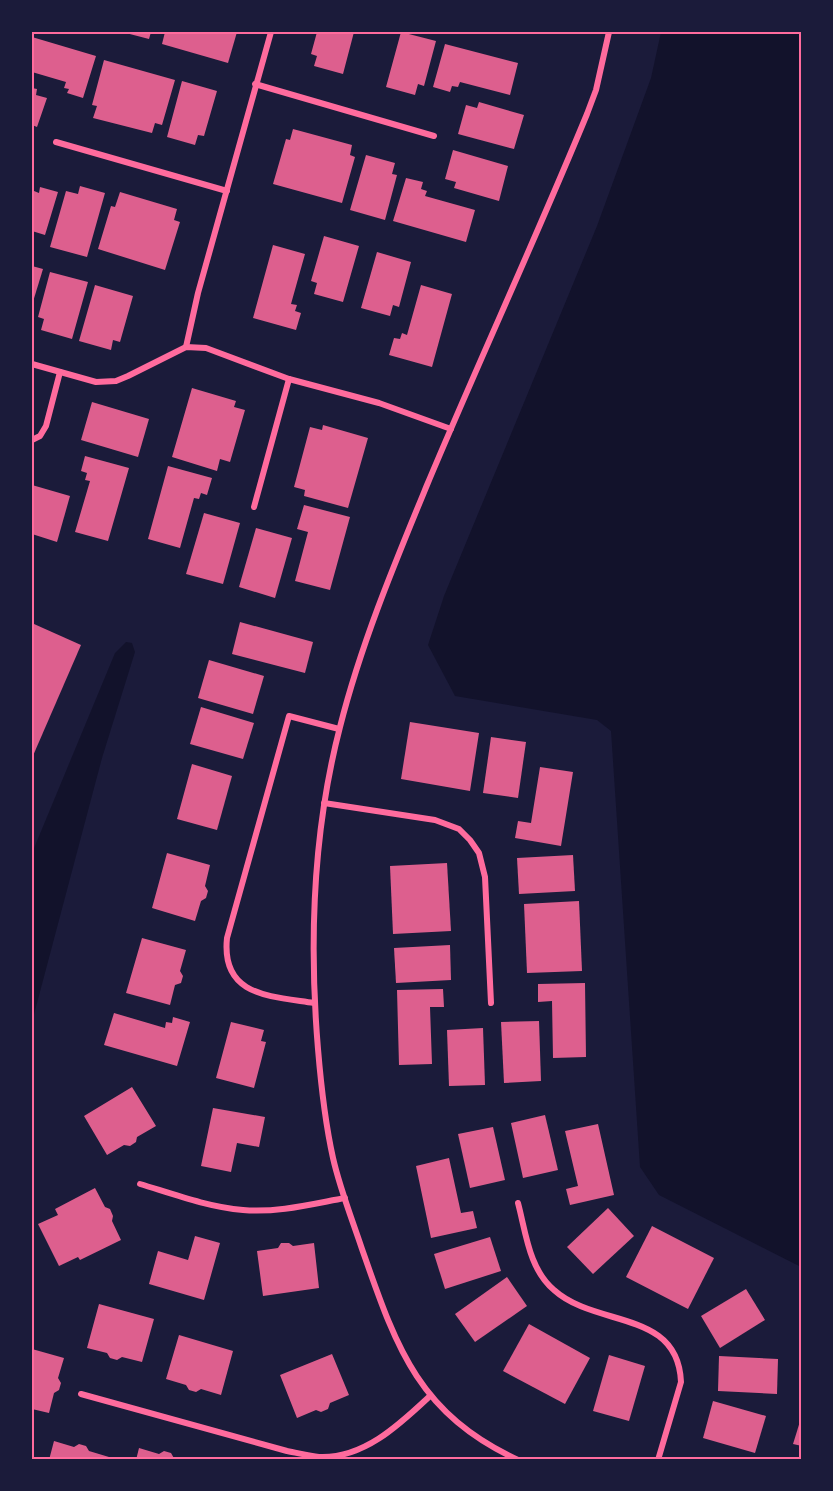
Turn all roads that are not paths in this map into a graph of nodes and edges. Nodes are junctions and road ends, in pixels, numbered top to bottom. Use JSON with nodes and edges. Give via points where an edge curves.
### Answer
{"nodes":[{"id":1,"x":271,"y":32,"type":"edge"},
{"id":2,"x":609,"y":32,"type":"edge"},
{"id":3,"x":255,"y":84,"type":"junction"},
{"id":4,"x":434,"y":136,"type":"dead end"},
{"id":5,"x":56,"y":142,"type":"dead end"},
{"id":6,"x":227,"y":190,"type":"junction"},
{"id":7,"x":186,"y":347,"type":"junction"},
{"id":8,"x":32,"y":364,"type":"edge"},
{"id":9,"x":60,"y":372,"type":"junction"},
{"id":10,"x":289,"y":379,"type":"junction"},
{"id":11,"x":451,"y":429,"type":"junction"},
{"id":12,"x":32,"y":440,"type":"edge"},
{"id":13,"x":254,"y":507,"type":"dead end"},
{"id":14,"x":339,"y":729,"type":"junction"},
{"id":15,"x":324,"y":804,"type":"junction"},
{"id":16,"x":314,"y":1003,"type":"junction"},
{"id":17,"x":491,"y":1003,"type":"dead end"},
{"id":18,"x":140,"y":1184,"type":"dead end"},
{"id":19,"x":345,"y":1198,"type":"junction"},
{"id":20,"x":518,"y":1203,"type":"dead end"},
{"id":21,"x":81,"y":1394,"type":"dead end"},
{"id":22,"x":430,"y":1396,"type":"junction"},
{"id":23,"x":518,"y":1460,"type":"edge"},
{"id":24,"x":658,"y":1460,"type":"edge"}],
"edges":[{"from":1,"to":3,"type":"street"},
{"from":2,"to":11,"type":"street","via":[[596,90],[583,123]]},
{"from":3,"to":4,"type":"street"},
{"from":3,"to":6,"type":"street"},
{"from":5,"to":6,"type":"street"},
{"from":6,"to":7,"type":"street"},
{"from":7,"to":9,"type":"street","via":[[116,381],[96,382]]},
{"from":7,"to":10,"type":"street","via":[[215,350]]},
{"from":8,"to":9,"type":"street"},
{"from":9,"to":12,"type":"street","via":[[46,426]]},
{"from":10,"to":11,"type":"street","via":[[379,403]]},
{"from":10,"to":13,"type":"street"},
{"from":11,"to":14,"type":"street","via":[[376,609]]},
{"from":14,"to":15,"type":"street"},
{"from":14,"to":16,"type":"street","via":[[289,716],[226,938],[228,967],[241,985],[285,999]]},
{"from":15,"to":16,"type":"street","via":[[317,862]]},
{"from":15,"to":17,"type":"street","via":[[435,820],[459,829],[470,840],[485,877]]},
{"from":16,"to":19,"type":"street","via":[[326,1120]]},
{"from":18,"to":19,"type":"street","via":[[243,1210],[279,1209]]},
{"from":19,"to":22,"type":"street","via":[[392,1328]]},
{"from":20,"to":24,"type":"street","via":[[534,1262],[554,1290],[585,1310],[646,1328],[670,1345],[676,1355],[681,1382]]},
{"from":21,"to":22,"type":"street","via":[[318,1457],[343,1454],[369,1444]]},
{"from":22,"to":23,"type":"street","via":[[460,1426]]}]}
